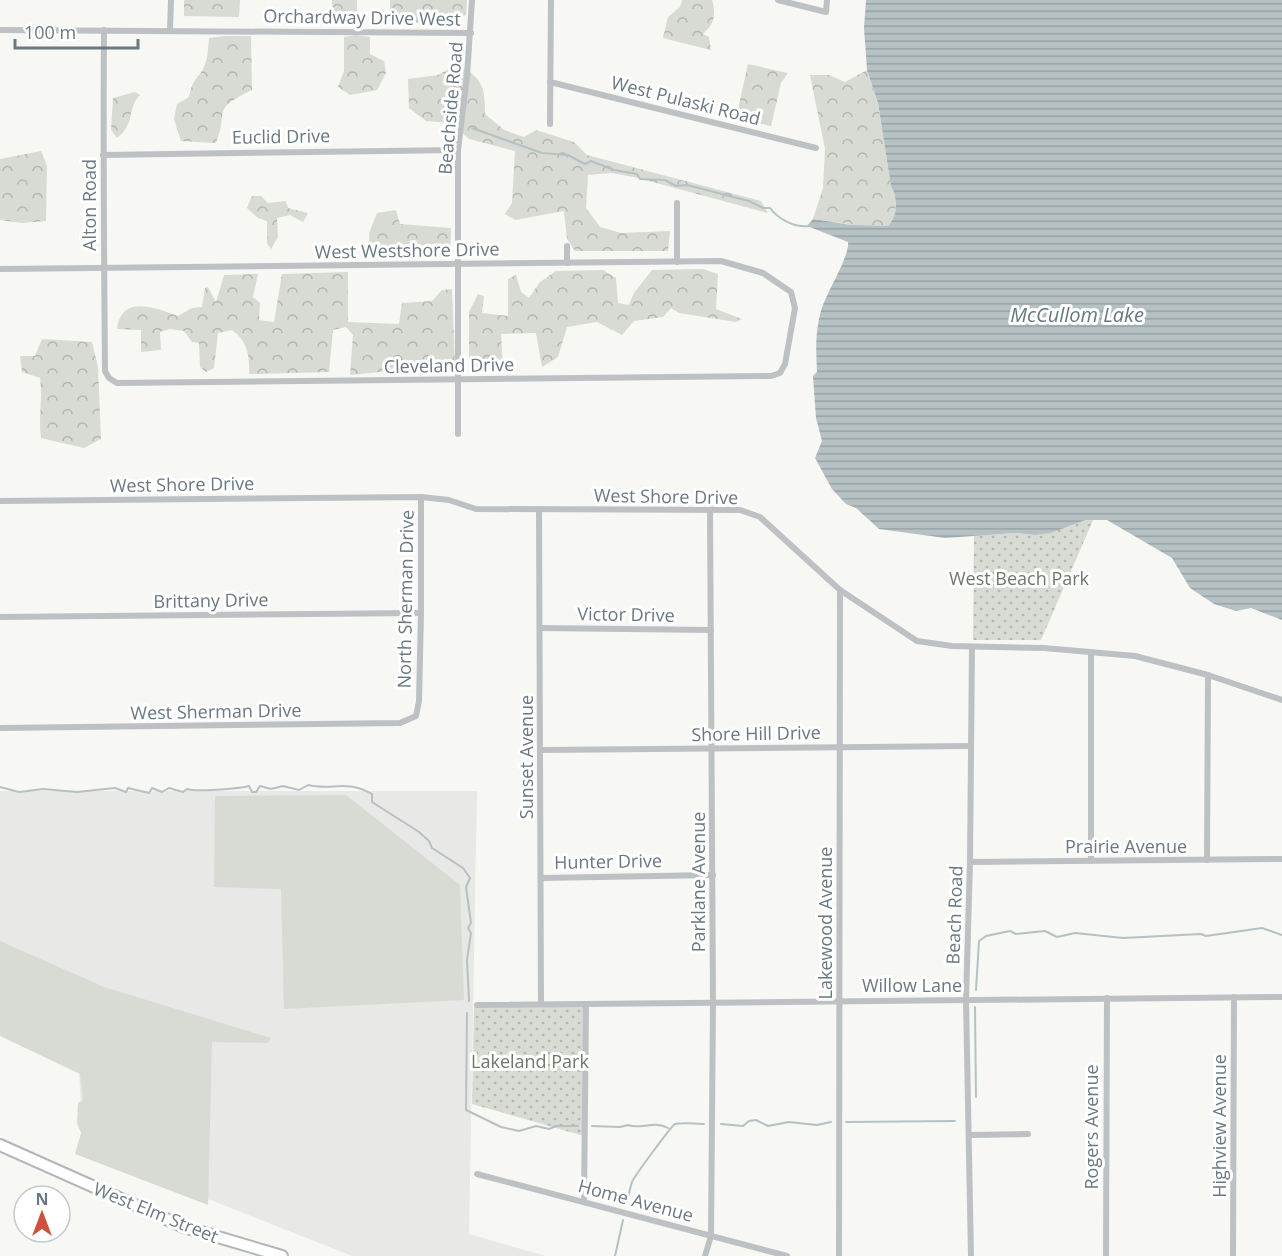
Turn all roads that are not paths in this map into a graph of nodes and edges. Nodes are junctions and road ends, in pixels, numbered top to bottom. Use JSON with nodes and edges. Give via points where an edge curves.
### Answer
{"nodes":[{"id":1,"x":171,"y":0,"type":"edge"},
{"id":2,"x":472,"y":0,"type":"edge"},
{"id":3,"x":551,"y":0,"type":"edge"},
{"id":4,"x":778,"y":0,"type":"edge"},
{"id":5,"x":827,"y":0,"type":"edge"},
{"id":6,"x":0,"y":30,"type":"edge"},
{"id":7,"x":104,"y":30,"type":"junction"},
{"id":8,"x":170,"y":30,"type":"junction"},
{"id":9,"x":471,"y":33,"type":"junction"},
{"id":10,"x":550,"y":82,"type":"junction"},
{"id":11,"x":550,"y":124,"type":"dead end"},
{"id":12,"x":816,"y":148,"type":"dead end"},
{"id":13,"x":458,"y":150,"type":"junction"},
{"id":14,"x":104,"y":154,"type":"junction"},
{"id":15,"x":677,"y":203,"type":"dead end"},
{"id":16,"x":567,"y":246,"type":"dead end"},
{"id":17,"x":677,"y":262,"type":"junction"},
{"id":18,"x":567,"y":263,"type":"junction"},
{"id":19,"x":459,"y":264,"type":"junction"},
{"id":20,"x":0,"y":269,"type":"edge"},
{"id":21,"x":104,"y":269,"type":"junction"},
{"id":22,"x":785,"y":364,"type":"joint"},
{"id":23,"x":109,"y":378,"type":"joint"},
{"id":24,"x":459,"y":380,"type":"junction"},
{"id":25,"x":458,"y":434,"type":"dead end"},
{"id":26,"x":421,"y":497,"type":"junction"},
{"id":27,"x":0,"y":501,"type":"edge"},
{"id":28,"x":710,"y":508,"type":"junction"},
{"id":29,"x":539,"y":509,"type":"junction"},
{"id":30,"x":840,"y":590,"type":"junction"},
{"id":31,"x":421,"y":613,"type":"junction"},
{"id":32,"x":0,"y":617,"type":"edge"},
{"id":33,"x":540,"y":628,"type":"junction"},
{"id":34,"x":711,"y":630,"type":"junction"},
{"id":35,"x":972,"y":647,"type":"junction"},
{"id":36,"x":1091,"y":651,"type":"junction"},
{"id":37,"x":1208,"y":675,"type":"junction"},
{"id":38,"x":1282,"y":700,"type":"edge"},
{"id":39,"x":419,"y":701,"type":"joint"},
{"id":40,"x":0,"y":728,"type":"edge"},
{"id":41,"x":838,"y":746,"type":"junction"},
{"id":42,"x":971,"y":746,"type":"junction"},
{"id":43,"x":713,"y":749,"type":"junction"},
{"id":44,"x":541,"y":750,"type":"junction"},
{"id":45,"x":1282,"y":859,"type":"edge"},
{"id":46,"x":1207,"y":860,"type":"junction"},
{"id":47,"x":1091,"y":861,"type":"junction"},
{"id":48,"x":970,"y":862,"type":"junction"},
{"id":49,"x":713,"y":875,"type":"junction"},
{"id":50,"x":541,"y":878,"type":"junction"},
{"id":51,"x":1234,"y":997,"type":"junction"},
{"id":52,"x":1282,"y":997,"type":"edge"},
{"id":53,"x":1107,"y":998,"type":"junction"},
{"id":54,"x":966,"y":1000,"type":"junction"},
{"id":55,"x":841,"y":1001,"type":"junction"},
{"id":56,"x":713,"y":1002,"type":"junction"},
{"id":57,"x":541,"y":1004,"type":"junction"},
{"id":58,"x":586,"y":1004,"type":"junction"},
{"id":59,"x":477,"y":1005,"type":"dead end"},
{"id":60,"x":1028,"y":1134,"type":"dead end"},
{"id":61,"x":969,"y":1135,"type":"junction"},
{"id":62,"x":0,"y":1144,"type":"edge"},
{"id":63,"x":477,"y":1174,"type":"dead end"},
{"id":64,"x":584,"y":1202,"type":"junction"},
{"id":65,"x":711,"y":1236,"type":"junction"},
{"id":66,"x":282,"y":1256,"type":"edge"},
{"id":67,"x":705,"y":1256,"type":"edge"},
{"id":68,"x":787,"y":1256,"type":"edge"},
{"id":69,"x":839,"y":1256,"type":"edge"},
{"id":70,"x":970,"y":1256,"type":"edge"},
{"id":71,"x":1106,"y":1256,"type":"edge"},
{"id":72,"x":1233,"y":1256,"type":"edge"}],
"edges":[{"from":1,"to":8,"type":"street"},
{"from":2,"to":9,"type":"street","name":"Beachside Road"},
{"from":3,"to":10,"type":"street"},
{"from":4,"to":5,"type":"street","via":[[826,12]]},
{"from":6,"to":7,"type":"street","name":"Orchardway Drive West"},
{"from":7,"to":8,"type":"street","name":"Orchardway Drive West"},
{"from":7,"to":14,"type":"street","name":"Alton Road"},
{"from":8,"to":9,"type":"street","name":"Orchardway Drive West"},
{"from":9,"to":13,"type":"street","name":"Beachside Road"},
{"from":10,"to":11,"type":"street"},
{"from":10,"to":12,"type":"street","name":"West Pulaski Road"},
{"from":13,"to":14,"type":"street","name":"Euclid Drive"},
{"from":13,"to":19,"type":"street","name":"Beachside Road"},
{"from":14,"to":21,"type":"street","name":"Alton Road"},
{"from":15,"to":17,"type":"street"},
{"from":16,"to":18,"type":"street"},
{"from":17,"to":18,"type":"street","name":"West Westshore Drive"},
{"from":17,"to":22,"type":"street","name":"West Westshore Drive","via":[[721,261],[763,273],[791,292],[795,308]]},
{"from":18,"to":19,"type":"street","name":"West Westshore Drive"},
{"from":19,"to":21,"type":"street","name":"West Westshore Drive"},
{"from":19,"to":24,"type":"street","name":"Beachside Road"},
{"from":20,"to":21,"type":"street","name":"West Westshore Drive"},
{"from":21,"to":23,"type":"street","name":"Alton Road","via":[[105,371]]},
{"from":22,"to":24,"type":"street","name":"Cleveland Drive","via":[[780,373],[771,376]]},
{"from":23,"to":24,"type":"street","name":"Cleveland Drive","via":[[134,384]]},
{"from":24,"to":25,"type":"street","name":"Beachside Road"},
{"from":26,"to":27,"type":"street","name":"West Shore Drive"},
{"from":26,"to":29,"type":"street","name":"West Shore Drive","via":[[449,500],[476,509]]},
{"from":26,"to":31,"type":"street","name":"North Sherman Drive"},
{"from":28,"to":29,"type":"street","name":"West Shore Drive"},
{"from":28,"to":30,"type":"street","name":"West Shore Drive","via":[[740,510],[760,517]]},
{"from":28,"to":34,"type":"street","name":"Parklane Avenue"},
{"from":29,"to":33,"type":"street","name":"Sunset Avenue"},
{"from":30,"to":35,"type":"street","name":"West Shore Drive","via":[[917,641]]},
{"from":30,"to":41,"type":"street","name":"Lakewood Avenue"},
{"from":31,"to":32,"type":"street","name":"Brittany Drive"},
{"from":31,"to":39,"type":"street","name":"North Sherman Drive"},
{"from":33,"to":34,"type":"street","name":"Victor Drive"},
{"from":33,"to":44,"type":"street","name":"Sunset Avenue"},
{"from":34,"to":43,"type":"street","name":"Parklane Avenue"},
{"from":35,"to":36,"type":"street","name":"West Shore Drive"},
{"from":35,"to":42,"type":"street","name":"Beach Road"},
{"from":36,"to":37,"type":"street","name":"West Shore Drive","via":[[1135,656]]},
{"from":36,"to":47,"type":"street"},
{"from":37,"to":38,"type":"street","name":"West Shore Drive"},
{"from":37,"to":46,"type":"street"},
{"from":39,"to":40,"type":"street","name":"West Sherman Drive","via":[[416,716],[400,723]]},
{"from":41,"to":42,"type":"street","name":"Shore Hill Drive"},
{"from":41,"to":43,"type":"street","name":"Shore Hill Drive"},
{"from":41,"to":55,"type":"street","name":"Lakewood Avenue"},
{"from":42,"to":48,"type":"street","name":"Beach Road"},
{"from":43,"to":44,"type":"street","name":"Shore Hill Drive"},
{"from":43,"to":49,"type":"street","name":"Parklane Avenue"},
{"from":44,"to":50,"type":"street","name":"Sunset Avenue"},
{"from":45,"to":46,"type":"street","name":"Prairie Avenue"},
{"from":46,"to":47,"type":"street","name":"Prairie Avenue"},
{"from":47,"to":48,"type":"street","name":"Prairie Avenue"},
{"from":48,"to":54,"type":"street","name":"Beach Road"},
{"from":49,"to":50,"type":"street","name":"Hunter Drive"},
{"from":49,"to":56,"type":"street","name":"Parklane Avenue"},
{"from":50,"to":57,"type":"street","name":"Sunset Avenue"},
{"from":51,"to":52,"type":"street","name":"Willow Lane"},
{"from":51,"to":53,"type":"street","name":"Willow Lane"},
{"from":51,"to":72,"type":"street","name":"Highview Avenue"},
{"from":53,"to":54,"type":"street","name":"Willow Lane"},
{"from":53,"to":71,"type":"street","name":"Rogers Avenue"},
{"from":54,"to":55,"type":"street","name":"Willow Lane"},
{"from":54,"to":61,"type":"street","name":"Beach Road"},
{"from":55,"to":56,"type":"street","name":"Willow Lane"},
{"from":55,"to":69,"type":"street","name":"Lakewood Avenue"},
{"from":56,"to":58,"type":"street","name":"Willow Lane"},
{"from":56,"to":65,"type":"street","name":"Parklane Avenue"},
{"from":57,"to":58,"type":"street","name":"Willow Lane"},
{"from":57,"to":59,"type":"street","name":"Willow Lane"},
{"from":58,"to":64,"type":"street"},
{"from":60,"to":61,"type":"street"},
{"from":61,"to":70,"type":"street","name":"Beach Road"},
{"from":62,"to":66,"type":"main road","name":"West Elm Street","via":[[184,1227]]},
{"from":63,"to":64,"type":"street","name":"Home Avenue"},
{"from":64,"to":65,"type":"street","name":"Home Avenue"},
{"from":65,"to":67,"type":"street","name":"Parklane Avenue"},
{"from":65,"to":68,"type":"street","name":"Home Avenue"}]}
